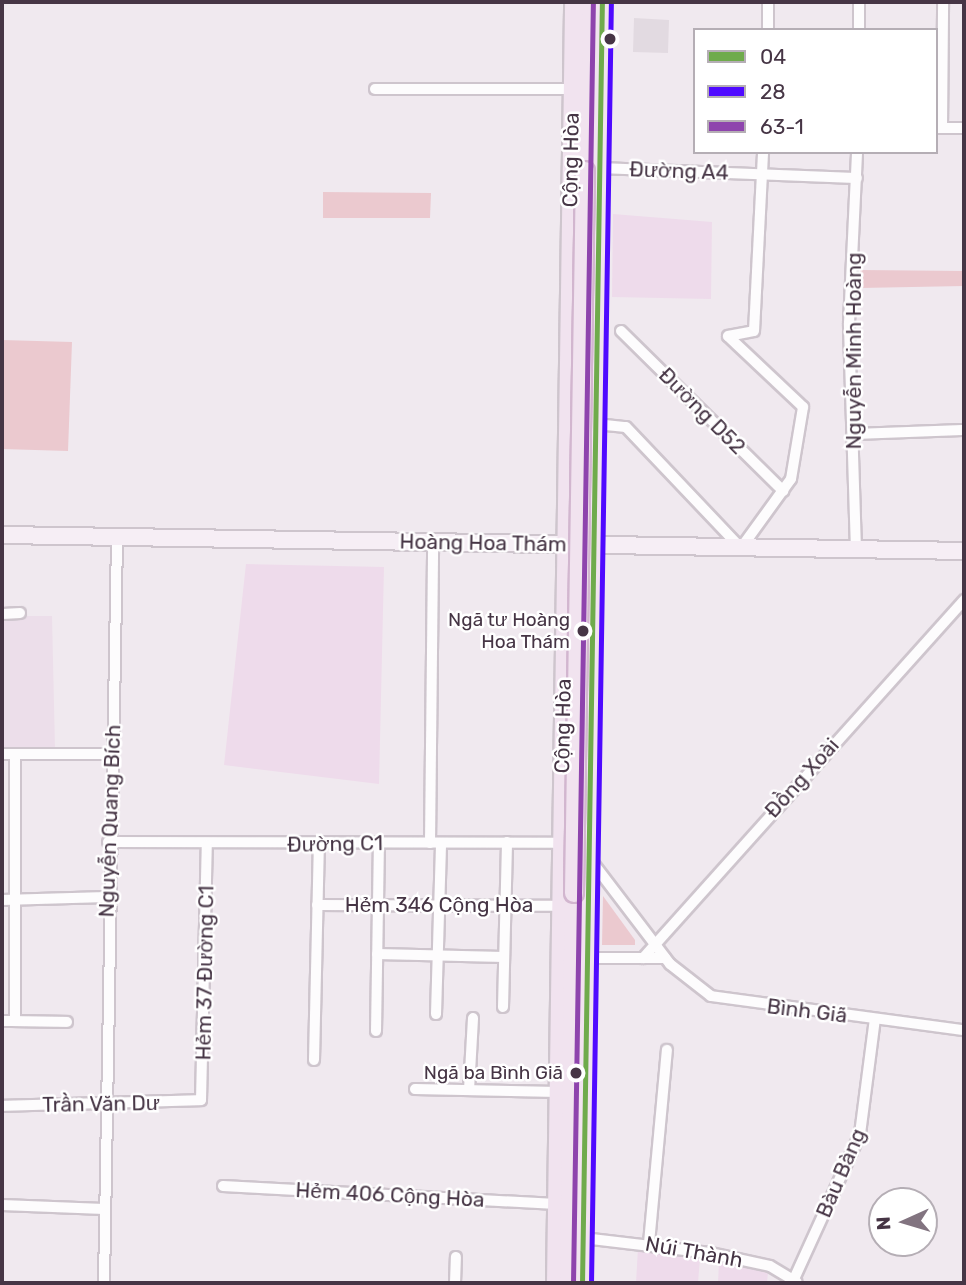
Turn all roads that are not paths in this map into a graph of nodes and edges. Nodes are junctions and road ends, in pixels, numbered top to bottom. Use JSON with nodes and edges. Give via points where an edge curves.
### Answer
{"nodes":[{"id":1,"x":574,"y":2,"type":"edge"},
{"id":2,"x":588,"y":2,"type":"edge"},
{"id":3,"x":602,"y":2,"type":"edge"},
{"id":4,"x":768,"y":2,"type":"edge"},
{"id":5,"x":859,"y":2,"type":"edge"},
{"id":6,"x":943,"y":2,"type":"edge"},
{"id":7,"x":768,"y":28,"type":"edge"},
{"id":8,"x":859,"y":28,"type":"edge"},
{"id":9,"x":375,"y":89,"type":"dead end"},
{"id":10,"x":572,"y":89,"type":"junction"},
{"id":11,"x":939,"y":128,"type":"edge"},
{"id":12,"x":964,"y":128,"type":"edge"},
{"id":13,"x":763,"y":154,"type":"edge"},
{"id":14,"x":857,"y":154,"type":"edge"},
{"id":15,"x":592,"y":169,"type":"junction"},
{"id":16,"x":760,"y":175,"type":"junction"},
{"id":17,"x":857,"y":178,"type":"junction"},
{"id":18,"x":621,"y":331,"type":"dead end"},
{"id":19,"x":596,"y":424,"type":"junction"},
{"id":20,"x":964,"y":430,"type":"edge"},
{"id":21,"x":853,"y":434,"type":"junction"},
{"id":22,"x":566,"y":471,"type":"junction"},
{"id":23,"x":595,"y":471,"type":"junction"},
{"id":24,"x":783,"y":491,"type":"junction"},
{"id":25,"x":2,"y":535,"type":"edge"},
{"id":26,"x":117,"y":538,"type":"junction"},
{"id":27,"x":433,"y":542,"type":"junction"},
{"id":28,"x":565,"y":544,"type":"junction"},
{"id":29,"x":594,"y":545,"type":"junction"},
{"id":30,"x":741,"y":548,"type":"junction"},
{"id":31,"x":856,"y":550,"type":"junction"},
{"id":32,"x":964,"y":551,"type":"edge"},
{"id":33,"x":964,"y":600,"type":"edge"},
{"id":34,"x":20,"y":613,"type":"dead end"},
{"id":35,"x":2,"y":614,"type":"edge"},
{"id":36,"x":564,"y":621,"type":"junction"},
{"id":37,"x":593,"y":621,"type":"junction"},
{"id":38,"x":2,"y":754,"type":"edge"},
{"id":39,"x":15,"y":754,"type":"junction"},
{"id":40,"x":111,"y":754,"type":"junction"},
{"id":41,"x":108,"y":842,"type":"junction"},
{"id":42,"x":506,"y":842,"type":"junction"},
{"id":43,"x":379,"y":843,"type":"junction"},
{"id":44,"x":435,"y":843,"type":"junction"},
{"id":45,"x":561,"y":843,"type":"junction"},
{"id":46,"x":319,"y":844,"type":"junction"},
{"id":47,"x":207,"y":845,"type":"junction"},
{"id":48,"x":590,"y":859,"type":"junction"},
{"id":49,"x":107,"y":897,"type":"junction"},
{"id":50,"x":2,"y":900,"type":"edge"},
{"id":51,"x":15,"y":900,"type":"junction"},
{"id":52,"x":567,"y":900,"type":"junction"},
{"id":53,"x":317,"y":905,"type":"junction"},
{"id":54,"x":378,"y":905,"type":"junction"},
{"id":55,"x":439,"y":905,"type":"junction"},
{"id":56,"x":505,"y":906,"type":"junction"},
{"id":57,"x":653,"y":943,"type":"junction"},
{"id":58,"x":377,"y":954,"type":"junction"},
{"id":59,"x":438,"y":955,"type":"junction"},
{"id":60,"x":504,"y":957,"type":"junction"},
{"id":61,"x":588,"y":958,"type":"junction"},
{"id":62,"x":643,"y":958,"type":"junction"},
{"id":63,"x":665,"y":958,"type":"junction"},
{"id":64,"x":503,"y":1007,"type":"dead end"},
{"id":65,"x":436,"y":1014,"type":"dead end"},
{"id":66,"x":472,"y":1018,"type":"dead end"},
{"id":67,"x":875,"y":1019,"type":"junction"},
{"id":68,"x":2,"y":1021,"type":"edge"},
{"id":69,"x":15,"y":1021,"type":"junction"},
{"id":70,"x":67,"y":1022,"type":"dead end"},
{"id":71,"x":964,"y":1030,"type":"edge"},
{"id":72,"x":376,"y":1031,"type":"dead end"},
{"id":73,"x":667,"y":1051,"type":"dead end"},
{"id":74,"x":314,"y":1060,"type":"dead end"},
{"id":75,"x":415,"y":1089,"type":"dead end"},
{"id":76,"x":469,"y":1090,"type":"junction"},
{"id":77,"x":558,"y":1092,"type":"junction"},
{"id":78,"x":201,"y":1100,"type":"joint"},
{"id":79,"x":103,"y":1105,"type":"junction"},
{"id":80,"x":2,"y":1106,"type":"edge"},
{"id":81,"x":223,"y":1186,"type":"dead end"},
{"id":82,"x":557,"y":1204,"type":"junction"},
{"id":83,"x":2,"y":1205,"type":"edge"},
{"id":84,"x":104,"y":1209,"type":"junction"},
{"id":85,"x":583,"y":1238,"type":"junction"},
{"id":86,"x":649,"y":1242,"type":"junction"},
{"id":87,"x":456,"y":1256,"type":"dead end"},
{"id":88,"x":796,"y":1281,"type":"edge"},
{"id":89,"x":104,"y":1283,"type":"edge"},
{"id":90,"x":454,"y":1283,"type":"edge"},
{"id":91,"x":556,"y":1283,"type":"edge"},
{"id":92,"x":569,"y":1283,"type":"edge"},
{"id":93,"x":582,"y":1283,"type":"edge"}],
"edges":[{"from":1,"to":10,"type":"main road","name":"Cộng Hòa"},
{"from":2,"to":15,"type":"main road","name":"Cộng Hòa"},
{"from":3,"to":15,"type":"main road","name":"Cộng Hòa"},
{"from":4,"to":7,"type":"street"},
{"from":5,"to":8,"type":"street"},
{"from":6,"to":11,"type":"street"},
{"from":9,"to":10,"type":"street"},
{"from":10,"to":22,"type":"main road","name":"Cộng Hòa"},
{"from":11,"to":12,"type":"street"},
{"from":13,"to":16,"type":"street"},
{"from":14,"to":17,"type":"street","name":"Nguyễn Minh Hoàng"},
{"from":15,"to":16,"type":"street","name":"Đường A4"},
{"from":15,"to":19,"type":"main road","name":"Cộng Hòa"},
{"from":15,"to":52,"type":"main road","bridge":true},
{"from":16,"to":17,"type":"street","name":"Đường A4"},
{"from":16,"to":24,"type":"street","via":[[754,331],[728,336],[803,407],[792,475]]},
{"from":17,"to":21,"type":"street","name":"Nguyễn Minh Hoàng","via":[[849,323]]},
{"from":18,"to":24,"type":"street","name":"Đường D52"},
{"from":19,"to":23,"type":"main road","name":"Cộng Hòa"},
{"from":19,"to":30,"type":"street","via":[[626,427]]},
{"from":20,"to":21,"type":"street"},
{"from":21,"to":31,"type":"street","name":"Nguyễn Minh Hoàng"},
{"from":22,"to":23,"type":"main road"},
{"from":22,"to":28,"type":"main road","name":"Cộng Hòa"},
{"from":23,"to":29,"type":"main road","name":"Cộng Hòa"},
{"from":24,"to":30,"type":"street"},
{"from":25,"to":26,"type":"main road","name":"Hoàng Hoa Thám"},
{"from":26,"to":27,"type":"main road","name":"Hoàng Hoa Thám"},
{"from":26,"to":40,"type":"street","name":"Nguyễn Quang Bích"},
{"from":27,"to":28,"type":"main road","name":"Hoàng Hoa Thám"},
{"from":27,"to":44,"type":"street"},
{"from":28,"to":29,"type":"main road","name":"Hoàng Hoa Thám"},
{"from":28,"to":36,"type":"main road","name":"Cộng Hòa"},
{"from":29,"to":30,"type":"main road","name":"Hoàng Hoa Thám"},
{"from":29,"to":37,"type":"main road","name":"Cộng Hòa"},
{"from":30,"to":31,"type":"main road","name":"Hoàng Hoa Thám"},
{"from":31,"to":32,"type":"main road","name":"Hoàng Hoa Thám"},
{"from":33,"to":57,"type":"street","name":"Đồng Xoài"},
{"from":34,"to":35,"type":"street"},
{"from":36,"to":37,"type":"main road"},
{"from":36,"to":45,"type":"main road","name":"Cộng Hòa"},
{"from":37,"to":48,"type":"main road","name":"Cộng Hòa"},
{"from":38,"to":39,"type":"street"},
{"from":39,"to":40,"type":"street"},
{"from":39,"to":51,"type":"street"},
{"from":40,"to":41,"type":"street","name":"Nguyễn Quang Bích"},
{"from":41,"to":47,"type":"street","name":"Đường C1"},
{"from":41,"to":49,"type":"street","name":"Nguyễn Quang Bích"},
{"from":42,"to":44,"type":"street","name":"Đường C1"},
{"from":42,"to":45,"type":"street","name":"Đường C1"},
{"from":42,"to":56,"type":"street"},
{"from":43,"to":44,"type":"street","name":"Đường C1"},
{"from":43,"to":46,"type":"street","name":"Đường C1"},
{"from":43,"to":54,"type":"street"},
{"from":44,"to":55,"type":"street"},
{"from":45,"to":52,"type":"main road","name":"Cộng Hòa"},
{"from":46,"to":47,"type":"street","name":"Đường C1"},
{"from":46,"to":53,"type":"street"},
{"from":47,"to":78,"type":"street","name":"Hẻm 37 Đường C1"},
{"from":48,"to":57,"type":"street","name":"Bình Giã"},
{"from":48,"to":61,"type":"main road","name":"Cộng Hòa"},
{"from":49,"to":51,"type":"street"},
{"from":49,"to":79,"type":"street","name":"Nguyễn Quang Bích"},
{"from":50,"to":51,"type":"street"},
{"from":51,"to":69,"type":"street"},
{"from":52,"to":56,"type":"street","name":"Hẻm 346 Cộng Hòa"},
{"from":52,"to":77,"type":"main road","name":"Cộng Hòa"},
{"from":52,"to":92,"type":"main road","name":"Cộng Hòa"},
{"from":53,"to":54,"type":"street","name":"Hẻm 346 Cộng Hòa"},
{"from":53,"to":74,"type":"street"},
{"from":54,"to":55,"type":"street","name":"Hẻm 346 Cộng Hòa"},
{"from":54,"to":58,"type":"street"},
{"from":55,"to":56,"type":"street","name":"Hẻm 346 Cộng Hòa"},
{"from":55,"to":59,"type":"street"},
{"from":56,"to":60,"type":"street"},
{"from":57,"to":62,"type":"street","name":"Đồng Xoài"},
{"from":57,"to":63,"type":"street","name":"Bình Giã"},
{"from":58,"to":59,"type":"street"},
{"from":58,"to":72,"type":"street"},
{"from":59,"to":60,"type":"street"},
{"from":59,"to":65,"type":"street"},
{"from":60,"to":64,"type":"street"},
{"from":61,"to":62,"type":"street"},
{"from":61,"to":85,"type":"main road","name":"Cộng Hòa"},
{"from":62,"to":63,"type":"street"},
{"from":63,"to":67,"type":"street","name":"Bình Giã","via":[[684,978],[721,1000]]},
{"from":66,"to":76,"type":"street"},
{"from":67,"to":71,"type":"street","name":"Bình Giã"},
{"from":67,"to":88,"type":"street","name":"Bàu Bàng","via":[[861,1131]]},
{"from":68,"to":69,"type":"street"},
{"from":69,"to":70,"type":"street"},
{"from":73,"to":86,"type":"street"},
{"from":75,"to":76,"type":"street"},
{"from":76,"to":77,"type":"street"},
{"from":77,"to":82,"type":"main road","name":"Cộng Hòa"},
{"from":78,"to":79,"type":"street","name":"Trần Văn Dư"},
{"from":79,"to":80,"type":"street","name":"Trần Văn Dư"},
{"from":79,"to":84,"type":"street","name":"Nguyễn Quang Bích"},
{"from":81,"to":82,"type":"street","name":"Hẻm 406 Cộng Hòa"},
{"from":82,"to":91,"type":"main road","name":"Cộng Hòa"},
{"from":83,"to":84,"type":"street"},
{"from":84,"to":89,"type":"street","name":"Nguyễn Quang Bích"},
{"from":85,"to":86,"type":"street","name":"Núi Thành"},
{"from":85,"to":93,"type":"main road","name":"Cộng Hòa"},
{"from":86,"to":88,"type":"street","name":"Núi Thành","via":[[766,1265]]},
{"from":87,"to":90,"type":"street"}]}
